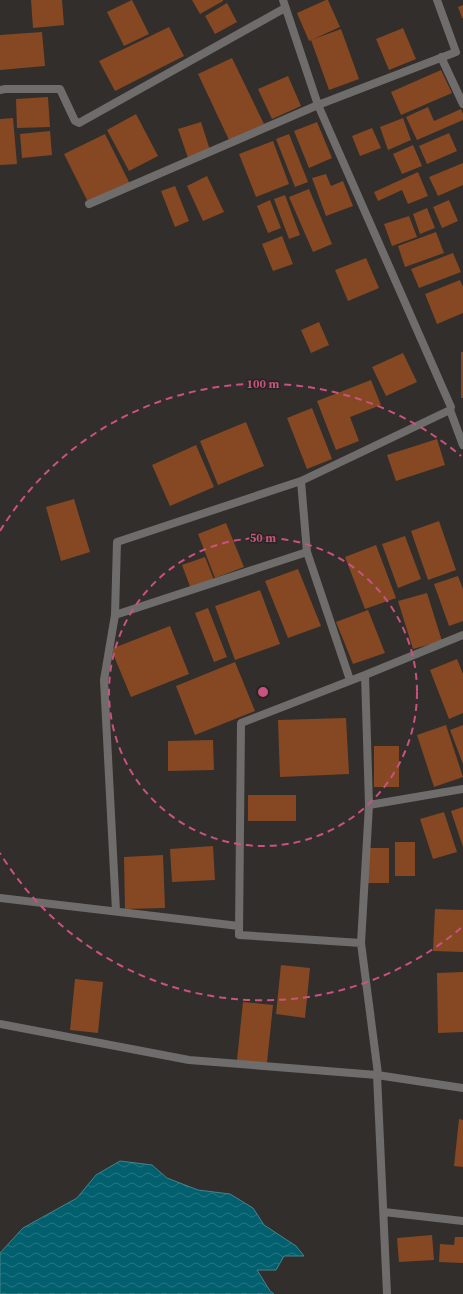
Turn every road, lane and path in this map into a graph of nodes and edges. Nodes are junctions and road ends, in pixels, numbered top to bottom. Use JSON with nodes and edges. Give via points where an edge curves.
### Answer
{"nodes":[{"id":1,"x":437,"y":0,"type":"edge"},
{"id":2,"x":284,"y":4,"type":"edge"},
{"id":3,"x":459,"y":51,"type":"edge"},
{"id":4,"x":442,"y":57,"type":"junction"},
{"id":5,"x":0,"y":90,"type":"edge"},
{"id":6,"x":463,"y":104,"type":"edge"},
{"id":7,"x":318,"y":105,"type":"junction"},
{"id":8,"x":89,"y":204,"type":"dead end"},
{"id":9,"x":450,"y":410,"type":"junction"},
{"id":10,"x":463,"y":445,"type":"edge"},
{"id":11,"x":301,"y":481,"type":"junction"},
{"id":12,"x":307,"y":552,"type":"junction"},
{"id":13,"x":115,"y":615,"type":"junction"},
{"id":14,"x":463,"y":635,"type":"edge"},
{"id":15,"x":365,"y":675,"type":"junction"},
{"id":16,"x":350,"y":680,"type":"junction"},
{"id":17,"x":463,"y":789,"type":"edge"},
{"id":18,"x":369,"y":805,"type":"junction"},
{"id":19,"x":0,"y":898,"type":"edge"},
{"id":20,"x":116,"y":911,"type":"junction"},
{"id":21,"x":239,"y":926,"type":"junction"},
{"id":22,"x":361,"y":943,"type":"junction"},
{"id":23,"x":0,"y":1024,"type":"edge"},
{"id":24,"x":377,"y":1075,"type":"junction"},
{"id":25,"x":463,"y":1088,"type":"edge"},
{"id":26,"x":384,"y":1212,"type":"junction"},
{"id":27,"x":463,"y":1221,"type":"edge"},
{"id":28,"x":387,"y":1294,"type":"edge"}],
"edges":[{"from":1,"to":3,"type":"street"},
{"from":2,"to":5,"type":"street","via":[[79,123],[75,121],[60,89]]},
{"from":2,"to":7,"type":"street"},
{"from":3,"to":4,"type":"street"},
{"from":4,"to":6,"type":"street"},
{"from":4,"to":7,"type":"street"},
{"from":7,"to":8,"type":"street"},
{"from":7,"to":9,"type":"street","via":[[448,400]]},
{"from":9,"to":10,"type":"street"},
{"from":9,"to":11,"type":"street"},
{"from":11,"to":12,"type":"street"},
{"from":11,"to":13,"type":"street","via":[[116,542]]},
{"from":12,"to":13,"type":"street"},
{"from":12,"to":16,"type":"street"},
{"from":13,"to":20,"type":"street","via":[[104,680]]},
{"from":14,"to":15,"type":"street"},
{"from":15,"to":16,"type":"street"},
{"from":15,"to":18,"type":"street"},
{"from":16,"to":21,"type":"street","via":[[240,723]]},
{"from":17,"to":18,"type":"street"},
{"from":18,"to":22,"type":"street"},
{"from":19,"to":20,"type":"street"},
{"from":20,"to":21,"type":"street"},
{"from":21,"to":22,"type":"street","via":[[239,935]]},
{"from":22,"to":24,"type":"street"},
{"from":23,"to":24,"type":"street","via":[[189,1060]]},
{"from":24,"to":25,"type":"street"},
{"from":24,"to":26,"type":"street"},
{"from":26,"to":27,"type":"street"},
{"from":26,"to":28,"type":"street"}]}
